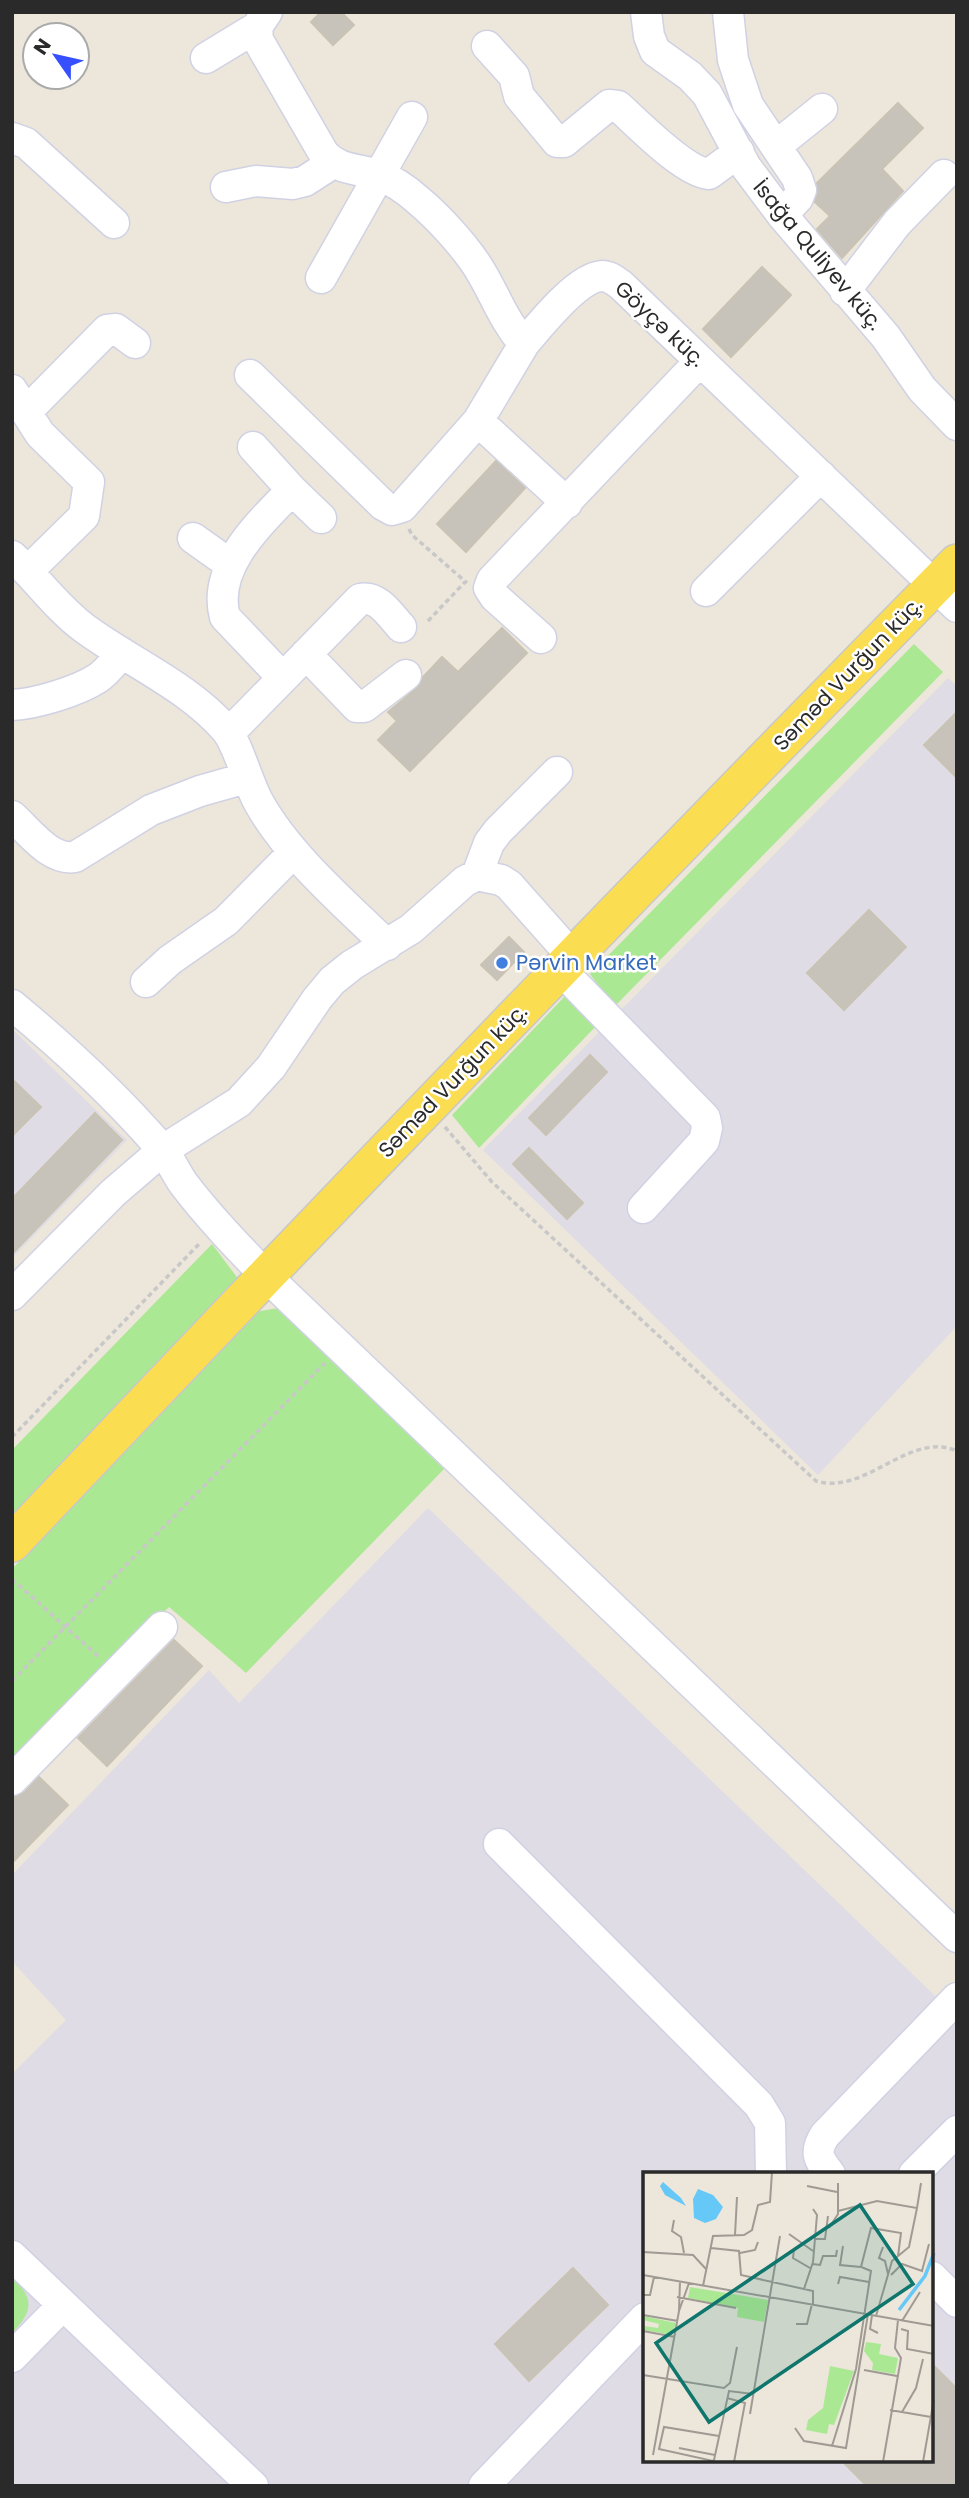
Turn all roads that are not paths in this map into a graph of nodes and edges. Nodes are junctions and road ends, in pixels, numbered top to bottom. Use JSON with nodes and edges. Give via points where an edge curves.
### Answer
{"nodes":[{"id":1,"x":646,"y":12,"type":"edge"},
{"id":2,"x":728,"y":12,"type":"edge"},
{"id":3,"x":262,"y":20,"type":"edge"},
{"id":4,"x":486,"y":47,"type":"dead end"},
{"id":5,"x":206,"y":58,"type":"dead end"},
{"id":6,"x":822,"y":109,"type":"dead end"},
{"id":7,"x":412,"y":117,"type":"dead end"},
{"id":8,"x":12,"y":138,"type":"edge"},
{"id":9,"x":776,"y":146,"type":"junction"},
{"id":10,"x":739,"y":152,"type":"junction"},
{"id":11,"x":333,"y":163,"type":"junction"},
{"id":12,"x":377,"y":175,"type":"junction"},
{"id":13,"x":944,"y":175,"type":"dead end"},
{"id":14,"x":226,"y":187,"type":"dead end"},
{"id":15,"x":782,"y":215,"type":"junction"},
{"id":16,"x":114,"y":223,"type":"dead end"},
{"id":17,"x":321,"y":278,"type":"dead end"},
{"id":18,"x":845,"y":290,"type":"junction"},
{"id":19,"x":135,"y":343,"type":"dead end"},
{"id":20,"x":524,"y":344,"type":"junction"},
{"id":21,"x":700,"y":361,"type":"junction"},
{"id":22,"x":250,"y":375,"type":"dead end"},
{"id":23,"x":16,"y":395,"type":"edge"},
{"id":24,"x":478,"y":421,"type":"junction"},
{"id":25,"x":955,"y":421,"type":"edge"},
{"id":26,"x":253,"y":447,"type":"dead end"},
{"id":27,"x":821,"y":476,"type":"junction"},
{"id":28,"x":292,"y":490,"type":"junction"},
{"id":29,"x":567,"y":503,"type":"junction"},
{"id":30,"x":321,"y":519,"type":"dead end"},
{"id":31,"x":193,"y":538,"type":"dead end"},
{"id":32,"x":20,"y":564,"type":"edge"},
{"id":33,"x":231,"y":565,"type":"junction"},
{"id":34,"x":950,"y":585,"type":"edge"},
{"id":35,"x":706,"y":591,"type":"dead end"},
{"id":36,"x":414,"y":624,"type":"road end"},
{"id":37,"x":541,"y":638,"type":"dead end"},
{"id":38,"x":122,"y":653,"type":"junction"},
{"id":39,"x":306,"y":654,"type":"junction"},
{"id":40,"x":406,"y":675,"type":"dead end"},
{"id":41,"x":283,"y":678,"type":"junction"},
{"id":42,"x":12,"y":705,"type":"edge"},
{"id":43,"x":229,"y":733,"type":"junction"},
{"id":44,"x":557,"y":772,"type":"dead end"},
{"id":45,"x":246,"y":778,"type":"junction"},
{"id":46,"x":12,"y":816,"type":"edge"},
{"id":47,"x":294,"y":852,"type":"junction"},
{"id":48,"x":477,"y":875,"type":"junction"},
{"id":49,"x":387,"y":945,"type":"junction"},
{"id":50,"x":566,"y":962,"type":"junction"},
{"id":51,"x":146,"y":982,"type":"dead end"},
{"id":52,"x":12,"y":1005,"type":"edge"},
{"id":53,"x":163,"y":1150,"type":"junction"},
{"id":54,"x":643,"y":1209,"type":"dead end"},
{"id":55,"x":265,"y":1275,"type":"junction"},
{"id":56,"x":12,"y":1295,"type":"edge"},
{"id":57,"x":12,"y":1543,"type":"edge"},
{"id":58,"x":162,"y":1627,"type":"dead end"},
{"id":59,"x":12,"y":1780,"type":"edge"},
{"id":60,"x":499,"y":1844,"type":"dead end"},
{"id":61,"x":957,"y":1937,"type":"edge"},
{"id":62,"x":957,"y":1998,"type":"edge"},
{"id":63,"x":957,"y":2131,"type":"edge"},
{"id":64,"x":771,"y":2172,"type":"edge"},
{"id":65,"x":829,"y":2172,"type":"edge"},
{"id":66,"x":916,"y":2172,"type":"edge"},
{"id":67,"x":12,"y":2256,"type":"edge"},
{"id":68,"x":934,"y":2279,"type":"edge"},
{"id":69,"x":957,"y":2302,"type":"edge"},
{"id":70,"x":63,"y":2305,"type":"junction"},
{"id":71,"x":643,"y":2320,"type":"edge"},
{"id":72,"x":12,"y":2357,"type":"edge"},
{"id":73,"x":253,"y":2486,"type":"edge"},
{"id":74,"x":484,"y":2486,"type":"edge"}],
"edges":[{"from":1,"to":10,"type":"street","name":"İsağa Quliyev küç.","via":[[655,51],[707,94]]},
{"from":2,"to":9,"type":"street","via":[[733,60],[748,105]]},
{"from":3,"to":5,"type":"street"},
{"from":3,"to":11,"type":"street","via":[[258,40]]},
{"from":4,"to":10,"type":"street","via":[[514,76],[519,96],[557,142],[564,142],[609,105],[618,106],[699,174],[709,174]]},
{"from":6,"to":9,"type":"street"},
{"from":7,"to":12,"type":"street"},
{"from":8,"to":16,"type":"street","via":[[26,143]]},
{"from":9,"to":15,"type":"street","via":[[801,190]]},
{"from":10,"to":15,"type":"street","name":"İsağa Quliyev küç."},
{"from":11,"to":12,"type":"street"},
{"from":11,"to":14,"type":"street","via":[[293,184],[248,181]]},
{"from":12,"to":17,"type":"street"},
{"from":12,"to":20,"type":"street","via":[[418,200],[474,261],[502,315]]},
{"from":13,"to":18,"type":"street","via":[[897,223]]},
{"from":15,"to":18,"type":"street","name":"İsağa Quliyev küç."},
{"from":18,"to":25,"type":"street","name":"İsağa Quliyev küç.","via":[[886,337],[922,389]]},
{"from":19,"to":23,"type":"street","via":[[116,329],[107,330]]},
{"from":20,"to":21,"type":"street","name":"Göyçə küç.","via":[[569,296],[599,276],[621,285]]},
{"from":20,"to":24,"type":"street"},
{"from":21,"to":27,"type":"street","name":"Göyçə küç."},
{"from":21,"to":29,"type":"street"},
{"from":22,"to":24,"type":"street","via":[[392,510],[402,507]]},
{"from":23,"to":32,"type":"street","via":[[40,434],[89,482],[84,516]]},
{"from":24,"to":29,"type":"street"},
{"from":26,"to":28,"type":"street"},
{"from":27,"to":34,"type":"street","name":"Göyçə küç."},
{"from":27,"to":35,"type":"street"},
{"from":28,"to":30,"type":"street"},
{"from":28,"to":33,"type":"street"},
{"from":29,"to":37,"type":"street","via":[[492,580],[477,585]]},
{"from":31,"to":33,"type":"street"},
{"from":32,"to":38,"type":"street","via":[[65,612]]},
{"from":33,"to":41,"type":"street","via":[[222,605],[225,617]]},
{"from":34,"to":50,"type":"main road","name":"Səməd Vurğun küç."},
{"from":36,"to":39,"type":"street","via":[[368,597],[360,599]]},
{"from":38,"to":42,"type":"street","via":[[101,676],[82,687]]},
{"from":38,"to":43,"type":"street","via":[[196,703]]},
{"from":39,"to":40,"type":"street","via":[[357,707],[364,707]]},
{"from":39,"to":41,"type":"street"},
{"from":41,"to":43,"type":"street"},
{"from":43,"to":45,"type":"street"},
{"from":44,"to":48,"type":"street","via":[[498,831]]},
{"from":45,"to":46,"type":"street","via":[[151,810],[75,857],[56,856]]},
{"from":45,"to":47,"type":"street","via":[[258,803]]},
{"from":47,"to":49,"type":"street"},
{"from":47,"to":51,"type":"street","via":[[226,921]]},
{"from":48,"to":49,"type":"street"},
{"from":48,"to":50,"type":"street","via":[[509,885]]},
{"from":49,"to":53,"type":"street","via":[[332,981],[271,1067],[239,1102]]},
{"from":50,"to":54,"type":"street","via":[[705,1118],[704,1141]]},
{"from":50,"to":55,"type":"main road","name":"Səməd Vurğun küç."},
{"from":52,"to":53,"type":"street","via":[[88,1073]]},
{"from":53,"to":55,"type":"street","via":[[217,1226]]},
{"from":53,"to":56,"type":"street","via":[[113,1193]]},
{"from":55,"to":57,"type":"main road","name":"Səməd Vurğun küç."},
{"from":55,"to":61,"type":"street"},
{"from":58,"to":59,"type":"street"},
{"from":60,"to":64,"type":"street","via":[[759,2105],[770,2123]]},
{"from":62,"to":65,"type":"street","via":[[825,2135],[817,2147]]},
{"from":63,"to":66,"type":"street"},
{"from":67,"to":70,"type":"street"},
{"from":68,"to":69,"type":"street"},
{"from":70,"to":72,"type":"street"},
{"from":70,"to":73,"type":"street"},
{"from":71,"to":74,"type":"street"}]}
